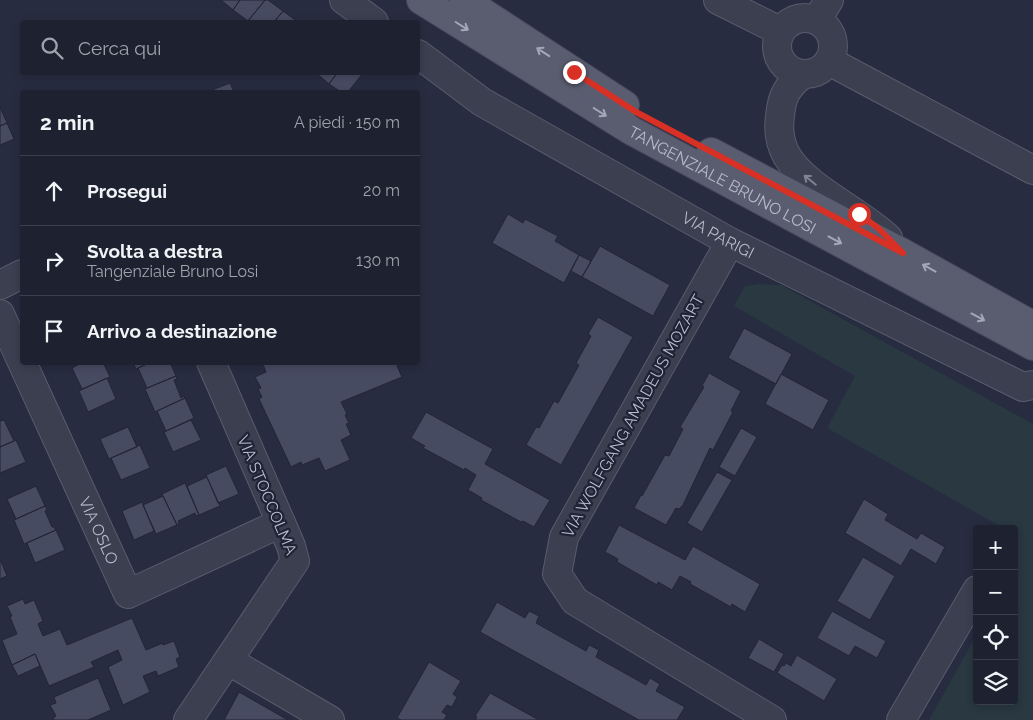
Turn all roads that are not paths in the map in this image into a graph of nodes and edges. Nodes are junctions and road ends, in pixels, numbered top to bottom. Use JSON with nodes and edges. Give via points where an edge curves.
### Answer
{"nodes":[{"id":1,"x":344,"y":0,"type":"edge"},
{"id":2,"x":421,"y":0,"type":"edge"},
{"id":3,"x":464,"y":0,"type":"edge"},
{"id":4,"x":718,"y":0,"type":"edge"},
{"id":5,"x":823,"y":10,"type":"edge"},
{"id":6,"x":371,"y":20,"type":"edge"},
{"id":7,"x":780,"y":31,"type":"junction"},
{"id":8,"x":420,"y":56,"type":"edge"},
{"id":9,"x":829,"y":61,"type":"junction"},
{"id":10,"x":803,"y":74,"type":"junction"},
{"id":11,"x":1033,"y":170,"type":"edge"},
{"id":12,"x":730,"y":242,"type":"junction"},
{"id":13,"x":903,"y":253,"type":"junction"},
{"id":14,"x":20,"y":275,"type":"edge"},
{"id":15,"x":0,"y":286,"type":"edge"},
{"id":16,"x":0,"y":314,"type":"edge"},
{"id":17,"x":1033,"y":325,"type":"edge"},
{"id":18,"x":1033,"y":346,"type":"edge"},
{"id":19,"x":20,"y":358,"type":"edge"},
{"id":20,"x":23,"y":365,"type":"edge"},
{"id":21,"x":211,"y":365,"type":"edge"},
{"id":22,"x":1033,"y":385,"type":"edge"},
{"id":23,"x":281,"y":523,"type":"junction"},
{"id":24,"x":973,"y":597,"type":"edge"},
{"id":25,"x":229,"y":660,"type":"junction"},
{"id":26,"x":765,"y":718,"type":"edge"},
{"id":27,"x":188,"y":720,"type":"edge"},
{"id":28,"x":330,"y":720,"type":"edge"},
{"id":29,"x":901,"y":720,"type":"edge"}],
"edges":[{"from":1,"to":6,"type":"street"},
{"from":2,"to":18,"type":"main road","name":"TANGENZIALE BRUNO LOSI","one_way":true,"via":[[632,132]]},
{"from":13,"to":3,"type":"main road","name":"TANGENZIALE BRUNO LOSI","one_way":true,"via":[[636,112]]},
{"from":4,"to":7,"type":"street"},
{"from":5,"to":7,"type":"street","via":[[810,18],[793,20]]},
{"from":5,"to":9,"type":"street","via":[[824,25],[832,38]]},
{"from":7,"to":10,"type":"street","via":[[778,56],[789,69]]},
{"from":8,"to":12,"type":"street","name":"VIA PARIGI","via":[[482,102]]},
{"from":9,"to":10,"type":"street","via":[[815,72]]},
{"from":9,"to":11,"type":"street"},
{"from":13,"to":10,"type":"street","one_way":true,"via":[[878,228],[802,174],[787,157],[779,125],[781,100]]},
{"from":12,"to":22,"type":"street","name":"VIA PARIGI","via":[[1023,387]]},
{"from":12,"to":26,"type":"street","name":"VIA WOLFGANG AMADEUS MOZART","via":[[564,536],[557,574],[575,601]]},
{"from":17,"to":13,"type":"main road","name":"TANGENZIALE BRUNO LOSI","one_way":true},
{"from":14,"to":15,"type":"street"},
{"from":16,"to":19,"type":"street","name":"VIA OSLO"},
{"from":20,"to":23,"type":"street","name":"VIA OSLO","via":[[128,594]]},
{"from":21,"to":23,"type":"street","name":"VIA STOCCOLMA"},
{"from":23,"to":25,"type":"street","name":"VIA STOCCOLMA","via":[[295,561]]},
{"from":24,"to":29,"type":"street"},
{"from":25,"to":27,"type":"street","name":"VIA STOCCOLMA"},
{"from":25,"to":28,"type":"street"}]}
